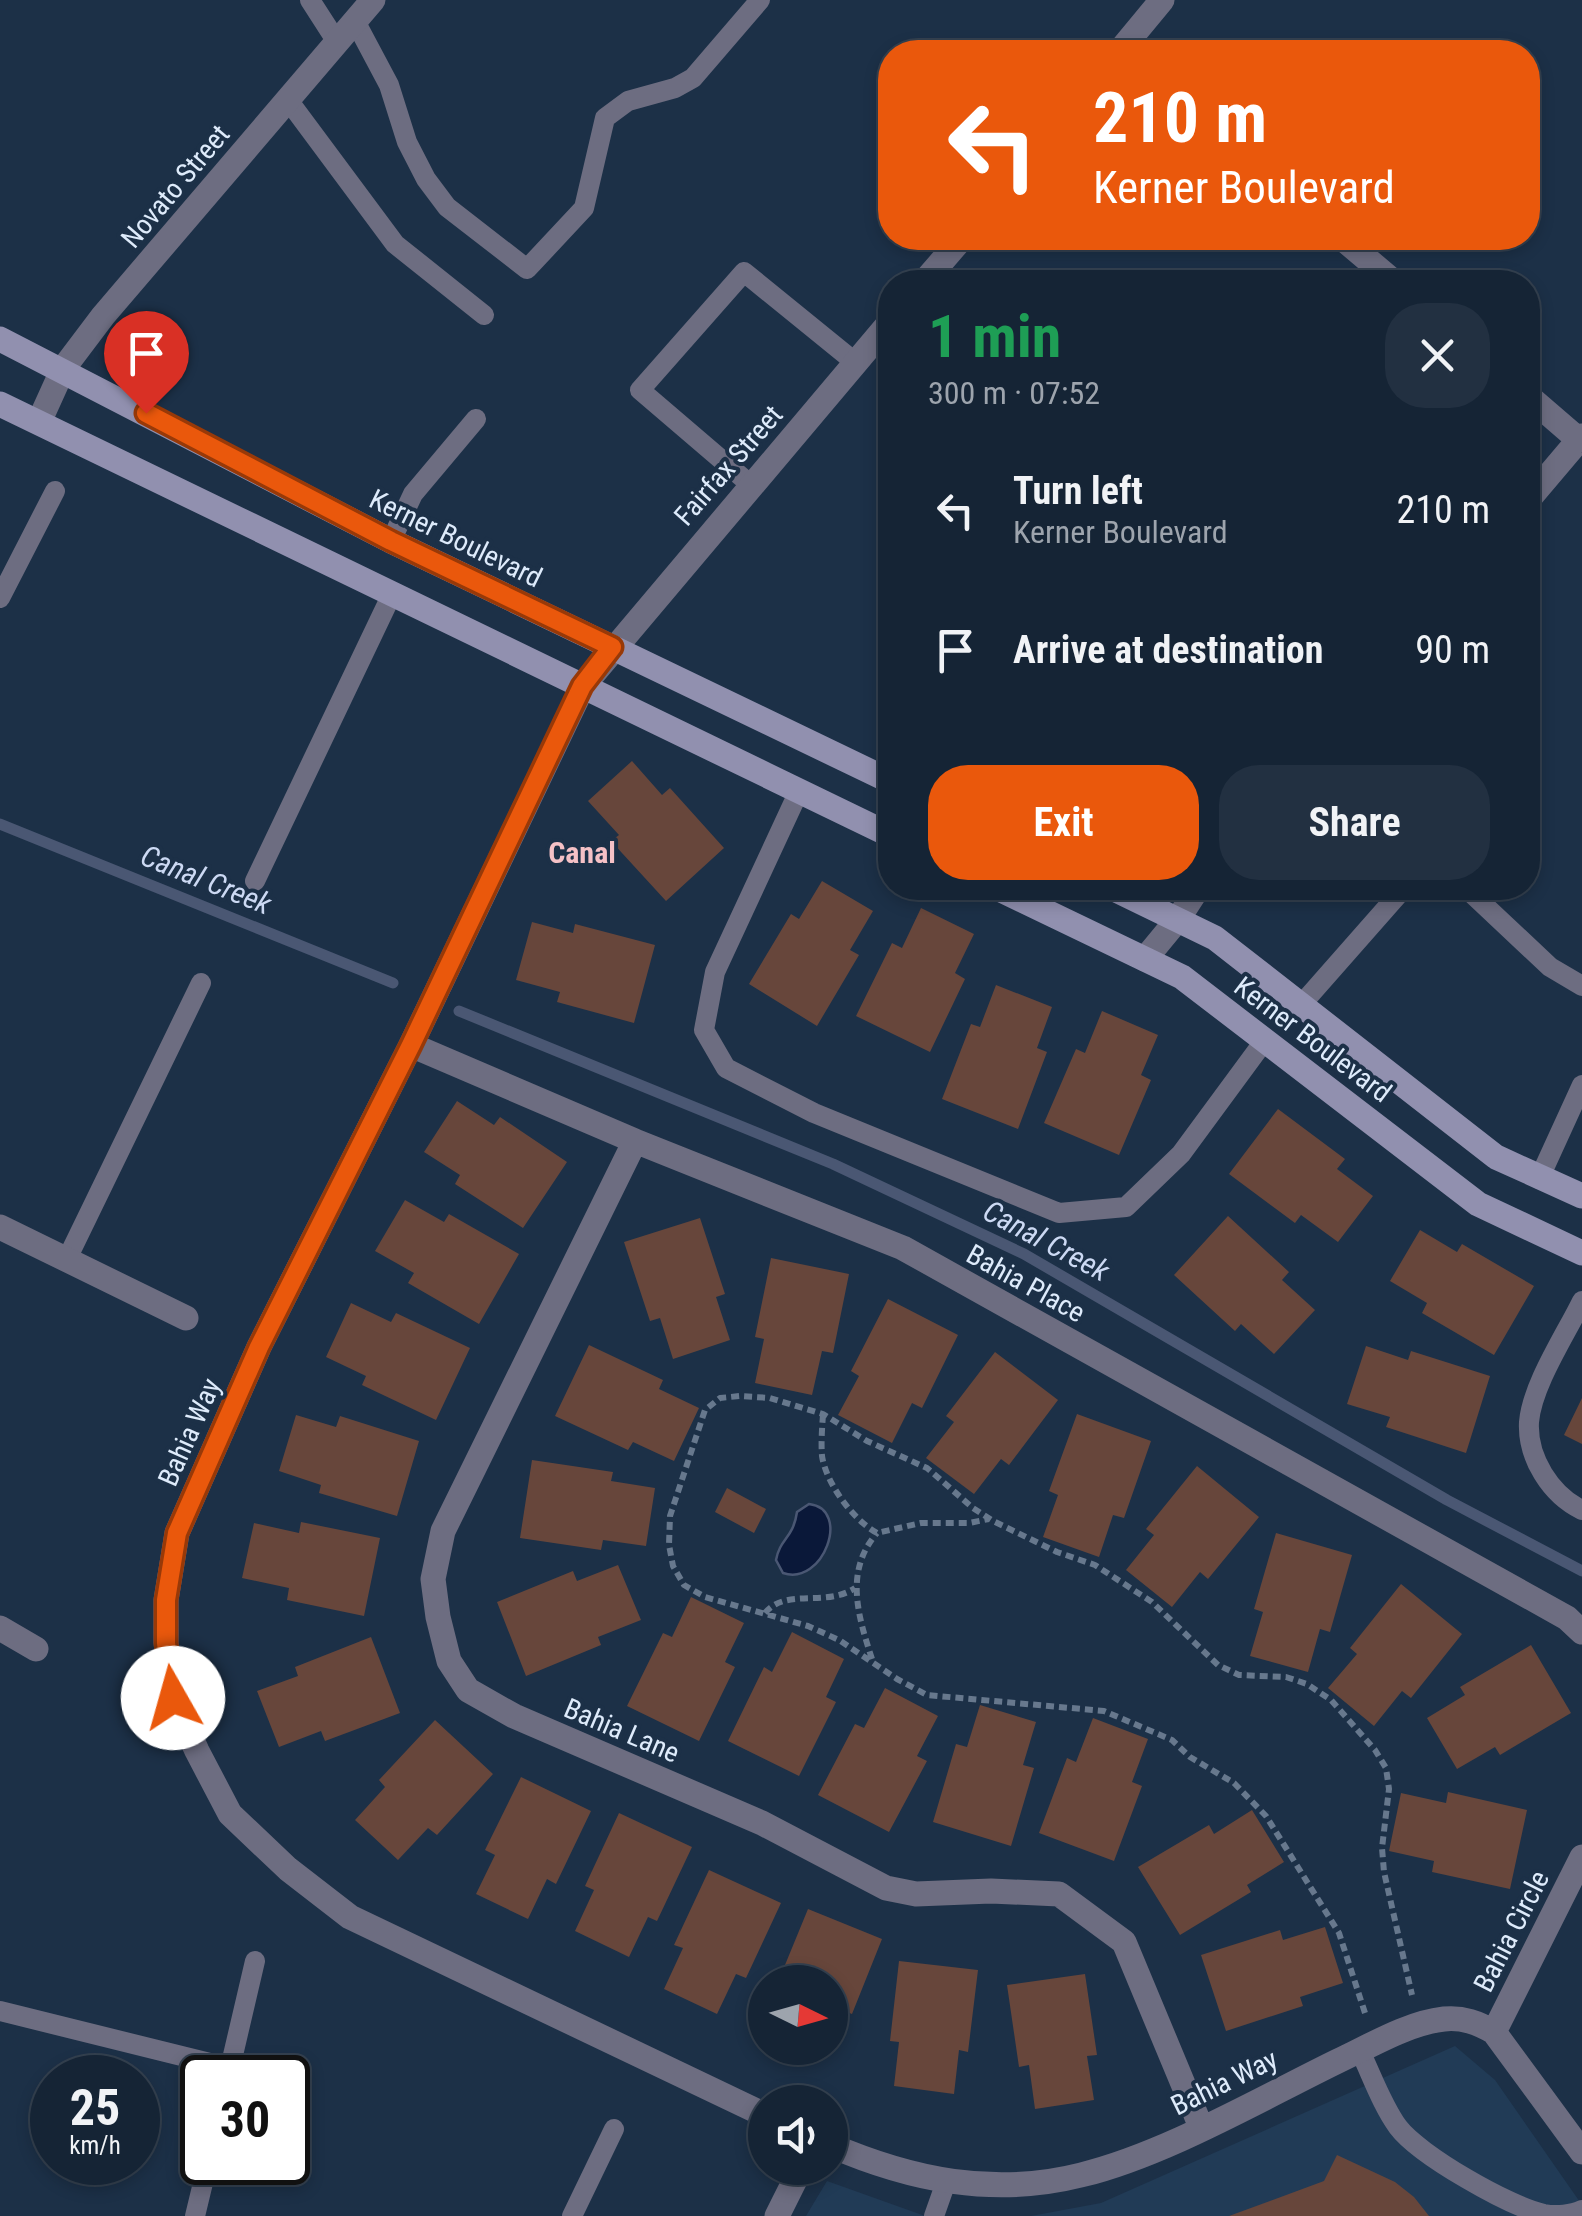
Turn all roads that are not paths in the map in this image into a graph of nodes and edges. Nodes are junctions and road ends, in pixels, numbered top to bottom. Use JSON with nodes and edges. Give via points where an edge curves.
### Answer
{"nodes":[{"id":1,"x":310,"y":0,"type":"edge"},
{"id":2,"x":372,"y":0,"type":"edge"},
{"id":3,"x":760,"y":0,"type":"edge"},
{"id":4,"x":1158,"y":2,"type":"edge"},
{"id":5,"x":354,"y":21,"type":"junction"},
{"id":6,"x":1131,"y":40,"type":"edge"},
{"id":7,"x":337,"y":42,"type":"junction"},
{"id":8,"x":288,"y":100,"type":"junction"},
{"id":9,"x":952,"y":250,"type":"edge"},
{"id":10,"x":1356,"y":250,"type":"edge"},
{"id":11,"x":934,"y":270,"type":"edge"},
{"id":12,"x":1380,"y":270,"type":"edge"},
{"id":13,"x":484,"y":315,"type":"dead end"},
{"id":14,"x":878,"y":336,"type":"edge"},
{"id":15,"x":0,"y":339,"type":"edge"},
{"id":16,"x":856,"y":363,"type":"junction"},
{"id":17,"x":63,"y":369,"type":"junction"},
{"id":18,"x":0,"y":404,"type":"edge"},
{"id":19,"x":1540,"y":406,"type":"edge"},
{"id":20,"x":476,"y":418,"type":"dead end"},
{"id":21,"x":39,"y":422,"type":"junction"},
{"id":22,"x":1580,"y":438,"type":"edge"},
{"id":23,"x":751,"y":485,"type":"junction"},
{"id":24,"x":1540,"y":486,"type":"edge"},
{"id":25,"x":54,"y":491,"type":"dead end"},
{"id":26,"x":391,"y":541,"type":"junction"},
{"id":27,"x":391,"y":596,"type":"junction"},
{"id":28,"x":0,"y":598,"type":"edge"},
{"id":29,"x":612,"y":647,"type":"junction"},
{"id":30,"x":582,"y":686,"type":"junction"},
{"id":31,"x":878,"y":775,"type":"edge"},
{"id":32,"x":799,"y":791,"type":"junction"},
{"id":33,"x":878,"y":830,"type":"edge"},
{"id":34,"x":254,"y":881,"type":"dead end"},
{"id":35,"x":1022,"y":900,"type":"edge"},
{"id":36,"x":1137,"y":900,"type":"edge"},
{"id":37,"x":1190,"y":900,"type":"edge"},
{"id":38,"x":1393,"y":900,"type":"edge"},
{"id":39,"x":1479,"y":900,"type":"edge"},
{"id":40,"x":1178,"y":920,"type":"junction"},
{"id":41,"x":1145,"y":959,"type":"junction"},
{"id":42,"x":201,"y":983,"type":"dead end"},
{"id":43,"x":1582,"y":986,"type":"edge"},
{"id":44,"x":1301,"y":1005,"type":"junction"},
{"id":45,"x":1265,"y":1040,"type":"junction"},
{"id":46,"x":411,"y":1045,"type":"junction"},
{"id":47,"x":1582,"y":1085,"type":"edge"},
{"id":48,"x":634,"y":1141,"type":"junction"},
{"id":49,"x":1539,"y":1179,"type":"junction"},
{"id":50,"x":1582,"y":1196,"type":"edge"},
{"id":51,"x":0,"y":1227,"type":"edge"},
{"id":52,"x":1582,"y":1254,"type":"edge"},
{"id":53,"x":67,"y":1259,"type":"junction"},
{"id":54,"x":1582,"y":1301,"type":"edge"},
{"id":55,"x":186,"y":1318,"type":"dead end"},
{"id":56,"x":1582,"y":1510,"type":"edge"},
{"id":57,"x":0,"y":1628,"type":"edge"},
{"id":58,"x":1582,"y":1632,"type":"edge"},
{"id":59,"x":36,"y":1649,"type":"dead end"},
{"id":60,"x":1582,"y":1857,"type":"edge"},
{"id":61,"x":256,"y":1961,"type":"dead end"},
{"id":62,"x":0,"y":2012,"type":"edge"},
{"id":63,"x":1494,"y":2032,"type":"junction"},
{"id":64,"x":1368,"y":2048,"type":"junction"},
{"id":65,"x":233,"y":2055,"type":"edge"},
{"id":66,"x":180,"y":2059,"type":"edge"},
{"id":67,"x":748,"y":2106,"type":"edge"},
{"id":68,"x":1201,"y":2127,"type":"junction"},
{"id":69,"x":614,"y":2128,"type":"dead end"},
{"id":70,"x":1582,"y":2152,"type":"edge"},
{"id":71,"x":848,"y":2153,"type":"edge"},
{"id":72,"x":946,"y":2182,"type":"junction"},
{"id":73,"x":202,"y":2185,"type":"edge"},
{"id":74,"x":793,"y":2185,"type":"edge"},
{"id":75,"x":1582,"y":2210,"type":"edge"},
{"id":76,"x":195,"y":2216,"type":"edge"},
{"id":77,"x":572,"y":2216,"type":"edge"},
{"id":78,"x":777,"y":2216,"type":"edge"},
{"id":79,"x":934,"y":2216,"type":"edge"}],
"edges":[{"from":1,"to":7,"type":"lane"},
{"from":2,"to":5,"type":"street","name":"Novato Street"},
{"from":3,"to":5,"type":"lane","via":[[693,78],[628,101],[605,118],[584,208],[528,268],[447,207],[426,179]]},
{"from":4,"to":6,"type":"street"},
{"from":5,"to":7,"type":"street","name":"Novato Street"},
{"from":7,"to":8,"type":"street","name":"Novato Street"},
{"from":8,"to":13,"type":"lane","via":[[395,244]]},
{"from":8,"to":17,"type":"street","name":"Novato Street"},
{"from":9,"to":11,"type":"street"},
{"from":10,"to":12,"type":"street"},
{"from":14,"to":16,"type":"street","name":"Fairfax Street"},
{"from":15,"to":17,"type":"street","name":"Kerner Boulevard"},
{"from":16,"to":23,"type":"street","name":"Fairfax Street"},
{"from":16,"to":23,"type":"lane","via":[[744,272],[640,390]]},
{"from":17,"to":21,"type":"street","name":"Novato Street"},
{"from":17,"to":26,"type":"street","name":"Kerner Boulevard"},
{"from":18,"to":21,"type":"street"},
{"from":19,"to":22,"type":"street"},
{"from":20,"to":26,"type":"lane","via":[[413,494]]},
{"from":21,"to":27,"type":"street"},
{"from":22,"to":24,"type":"street"},
{"from":23,"to":29,"type":"street","name":"Fairfax Street"},
{"from":25,"to":28,"type":"lane"},
{"from":26,"to":29,"type":"street","name":"Kerner Boulevard"},
{"from":27,"to":30,"type":"street"},
{"from":27,"to":34,"type":"lane"},
{"from":29,"to":30,"type":"street","name":"Bahia Way"},
{"from":29,"to":31,"type":"street","name":"Kerner Boulevard"},
{"from":30,"to":32,"type":"street"},
{"from":30,"to":46,"type":"street","name":"Bahia Way"},
{"from":32,"to":33,"type":"street"},
{"from":32,"to":45,"type":"lane","via":[[715,972],[704,1030],[726,1068],[814,1113],[1059,1213],[1126,1207],[1181,1154]]},
{"from":35,"to":41,"type":"street","name":"Kerner Boulevard"},
{"from":36,"to":40,"type":"street","name":"Kerner Boulevard"},
{"from":37,"to":40,"type":"street"},
{"from":38,"to":44,"type":"lane"},
{"from":39,"to":43,"type":"lane","via":[[1550,967]]},
{"from":40,"to":41,"type":"street"},
{"from":40,"to":44,"type":"street","name":"Kerner Boulevard","via":[[1215,938]]},
{"from":41,"to":45,"type":"street","name":"Kerner Boulevard","via":[[1182,977]]},
{"from":42,"to":53,"type":"lane"},
{"from":44,"to":49,"type":"street","name":"Kerner Boulevard","via":[[1496,1157]]},
{"from":45,"to":52,"type":"street","name":"Kerner Boulevard","via":[[1478,1204]]},
{"from":46,"to":48,"type":"street","name":"Bahia Place"},
{"from":46,"to":67,"type":"street","name":"Bahia Way","via":[[259,1347],[177,1533],[166,1600],[173,1698],[230,1814],[350,1917]]},
{"from":47,"to":49,"type":"lane"},
{"from":48,"to":58,"type":"street","name":"Bahia Place","via":[[902,1248]]},
{"from":48,"to":68,"type":"street","name":"Bahia Lane","via":[[443,1532],[433,1579],[449,1661],[468,1690],[514,1716],[762,1823],[886,1888],[1059,1894],[1124,1942]]},
{"from":49,"to":50,"type":"street","name":"Kerner Boulevard"},
{"from":51,"to":53,"type":"street"},
{"from":53,"to":55,"type":"street"},
{"from":54,"to":56,"type":"lane","via":[[1529,1422],[1543,1475]]},
{"from":57,"to":59,"type":"street"},
{"from":60,"to":63,"type":"street","name":"Bahia Circle"},
{"from":61,"to":65,"type":"lane"},
{"from":62,"to":66,"type":"lane"},
{"from":63,"to":64,"type":"street","name":"Bahia Way","via":[[1446,2018]]},
{"from":63,"to":70,"type":"street"},
{"from":64,"to":68,"type":"street","name":"Bahia Way"},
{"from":64,"to":75,"type":"lane","via":[[1399,2128],[1430,2157],[1544,2214]]},
{"from":68,"to":72,"type":"street","name":"Bahia Way","via":[[1082,2175],[990,2186]]},
{"from":69,"to":77,"type":"lane"},
{"from":71,"to":72,"type":"street","name":"Bahia Way"},
{"from":72,"to":79,"type":"lane"},
{"from":73,"to":76,"type":"lane"},
{"from":74,"to":78,"type":"street"}]}
